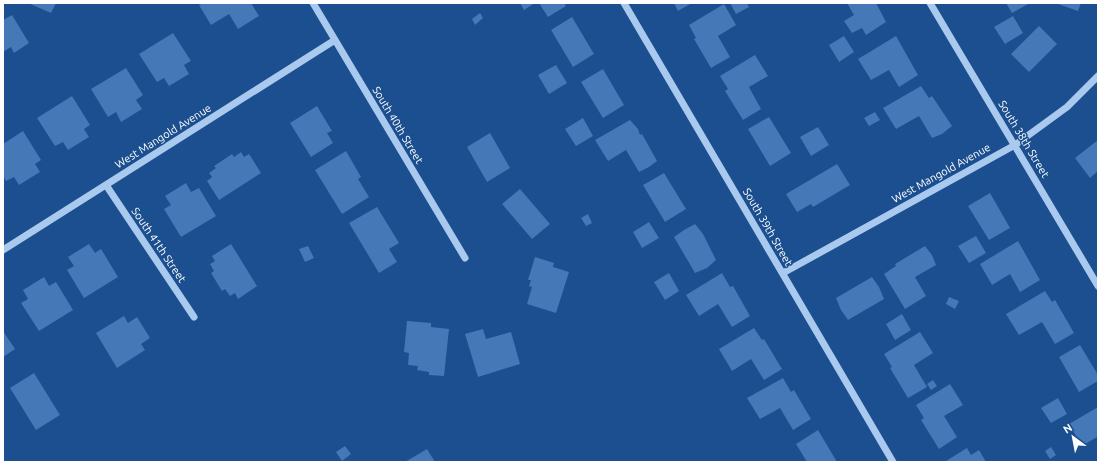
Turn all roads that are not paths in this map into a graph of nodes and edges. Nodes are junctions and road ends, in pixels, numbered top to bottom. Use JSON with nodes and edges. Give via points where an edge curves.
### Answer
{"nodes":[{"id":1,"x":313,"y":3,"type":"edge"},
{"id":2,"x":624,"y":3,"type":"edge"},
{"id":3,"x":930,"y":3,"type":"edge"},
{"id":4,"x":335,"y":40,"type":"junction"},
{"id":5,"x":1098,"y":76,"type":"edge"},
{"id":6,"x":1015,"y":145,"type":"junction"},
{"id":7,"x":106,"y":185,"type":"junction"},
{"id":8,"x":3,"y":250,"type":"edge"},
{"id":9,"x":465,"y":258,"type":"dead end"},
{"id":10,"x":783,"y":273,"type":"junction"},
{"id":11,"x":1098,"y":286,"type":"edge"},
{"id":12,"x":194,"y":317,"type":"dead end"},
{"id":13,"x":893,"y":462,"type":"edge"}],
"edges":[{"from":1,"to":4,"type":"street","name":"South 40th Street"},
{"from":2,"to":10,"type":"street","name":"South 39th Street"},
{"from":3,"to":6,"type":"street","name":"South 38th Street"},
{"from":4,"to":7,"type":"street","name":"West Mangold Avenue"},
{"from":4,"to":9,"type":"street","name":"South 40th Street"},
{"from":5,"to":6,"type":"street","name":"West Mangold Avenue","via":[[1067,107]]},
{"from":6,"to":10,"type":"street","name":"West Mangold Avenue"},
{"from":6,"to":11,"type":"street","name":"South 38th Street"},
{"from":7,"to":8,"type":"street","name":"West Mangold Avenue"},
{"from":7,"to":12,"type":"street","name":"South 41th Street"},
{"from":10,"to":13,"type":"street","name":"South 39th Street"}]}
